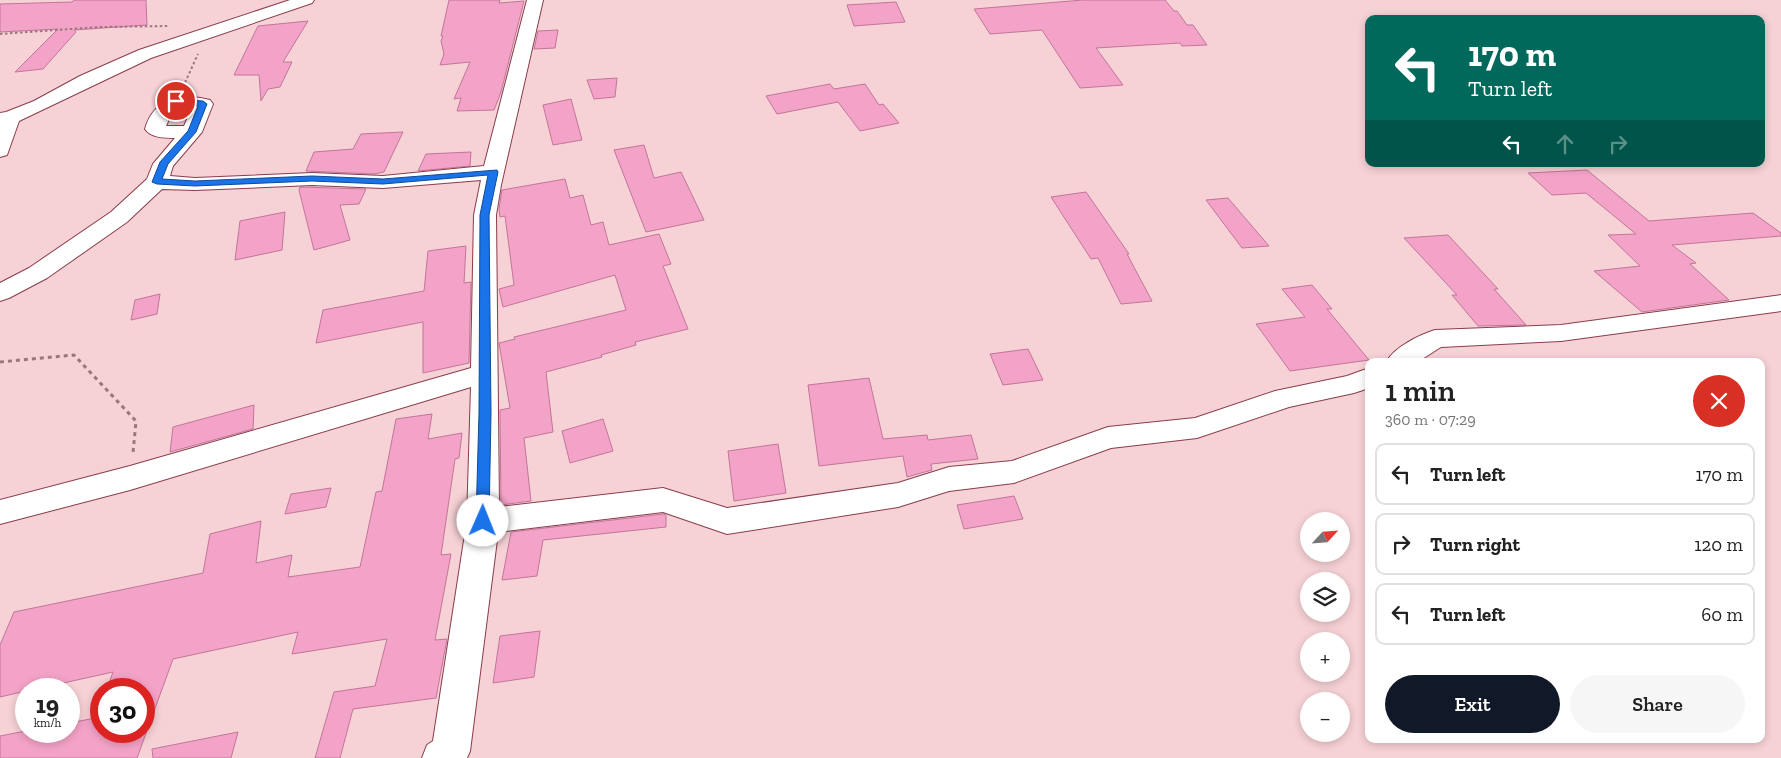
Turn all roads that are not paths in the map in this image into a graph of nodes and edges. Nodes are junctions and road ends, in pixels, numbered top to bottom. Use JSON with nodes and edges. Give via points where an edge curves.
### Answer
{"nodes":[{"id":1,"x":306,"y":0,"type":"edge"},
{"id":2,"x":535,"y":0,"type":"edge"},
{"id":3,"x":5,"y":118,"type":"edge"},
{"id":4,"x":192,"y":132,"type":"junction"},
{"id":5,"x":0,"y":152,"type":"edge"},
{"id":6,"x":494,"y":172,"type":"junction"},
{"id":7,"x":157,"y":182,"type":"junction"},
{"id":8,"x":0,"y":293,"type":"edge"},
{"id":9,"x":1781,"y":303,"type":"edge"},
{"id":10,"x":1405,"y":358,"type":"edge"},
{"id":11,"x":485,"y":372,"type":"junction"},
{"id":12,"x":1365,"y":379,"type":"edge"},
{"id":13,"x":0,"y":512,"type":"edge"},
{"id":14,"x":483,"y":521,"type":"junction"},
{"id":15,"x":441,"y":758,"type":"edge"}],
"edges":[{"from":1,"to":3,"type":"street","via":[[145,54],[41,105]]},
{"from":2,"to":6,"type":"street"},
{"from":3,"to":5,"type":"street"},
{"from":4,"to":4,"type":"street","via":[[203,104],[176,101],[168,106],[155,129]]},
{"from":4,"to":7,"type":"street","via":[[164,164]]},
{"from":6,"to":7,"type":"street","via":[[383,182],[312,179],[195,184]]},
{"from":6,"to":11,"type":"street","via":[[485,215]]},
{"from":7,"to":8,"type":"street","via":[[119,217],[38,273]]},
{"from":9,"to":10,"type":"street","via":[[1561,333],[1435,339]]},
{"from":11,"to":13,"type":"street","via":[[130,478]]},
{"from":11,"to":14,"type":"street"},
{"from":12,"to":14,"type":"street","via":[[1285,398],[1197,428],[1108,438],[1014,472],[948,479],[898,495],[727,521],[663,500]]},
{"from":14,"to":15,"type":"street","via":[[451,751]]}]}
